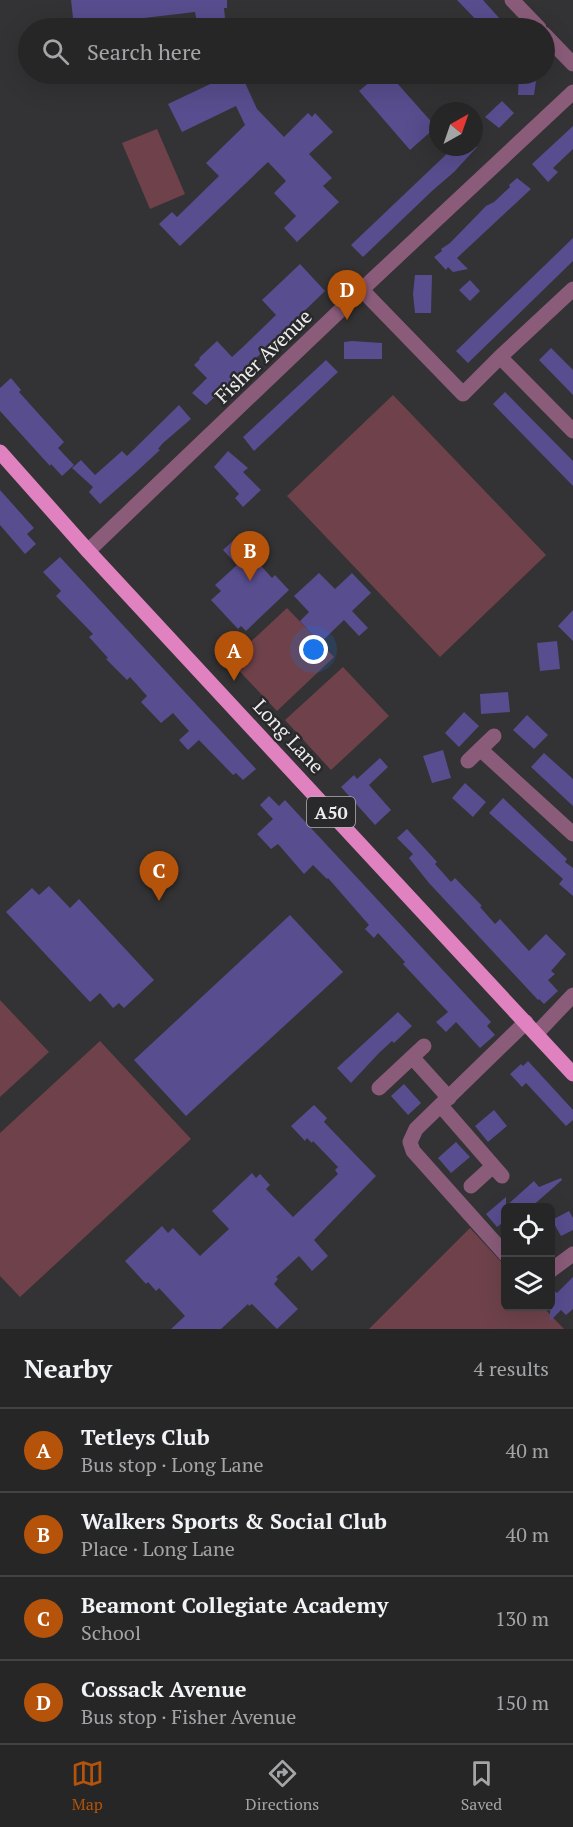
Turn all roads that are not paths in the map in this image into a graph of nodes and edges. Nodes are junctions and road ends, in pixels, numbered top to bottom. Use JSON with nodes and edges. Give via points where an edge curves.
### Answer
{"nodes":[{"id":1,"x":512,"y":0,"type":"edge"},
{"id":2,"x":529,"y":18,"type":"edge"},
{"id":3,"x":555,"y":45,"type":"edge"},
{"id":4,"x":573,"y":64,"type":"edge"},
{"id":5,"x":573,"y":92,"type":"edge"},
{"id":6,"x":573,"y":289,"type":"edge"},
{"id":7,"x":362,"y":290,"type":"junction"},
{"id":8,"x":500,"y":357,"type":"junction"},
{"id":9,"x":573,"y":431,"type":"edge"},
{"id":10,"x":0,"y":452,"type":"edge"},
{"id":11,"x":88,"y":551,"type":"junction"},
{"id":12,"x":494,"y":736,"type":"dead end"},
{"id":13,"x":480,"y":749,"type":"junction"},
{"id":14,"x":468,"y":761,"type":"dead end"},
{"id":15,"x":573,"y":834,"type":"edge"},
{"id":16,"x":573,"y":994,"type":"edge"},
{"id":17,"x":531,"y":1028,"type":"junction"},
{"id":18,"x":424,"y":1046,"type":"dead end"},
{"id":19,"x":412,"y":1057,"type":"junction"},
{"id":20,"x":573,"y":1074,"type":"edge"},
{"id":21,"x":379,"y":1088,"type":"dead end"},
{"id":22,"x":445,"y":1102,"type":"junction"},
{"id":23,"x":471,"y":1186,"type":"dead end"},
{"id":24,"x":501,"y":1250,"type":"edge"},
{"id":25,"x":571,"y":1260,"type":"edge"},
{"id":26,"x":555,"y":1268,"type":"edge"}],
"edges":[{"from":1,"to":2,"type":"street"},
{"from":3,"to":4,"type":"street"},
{"from":5,"to":7,"type":"street","name":"Fisher Avenue"},
{"from":6,"to":8,"type":"street"},
{"from":7,"to":8,"type":"street","via":[[463,393]]},
{"from":7,"to":11,"type":"street","name":"Fisher Avenue"},
{"from":8,"to":9,"type":"street"},
{"from":10,"to":11,"type":"main road","name":"Long Lane","number":"A50"},
{"from":11,"to":17,"type":"main road","name":"Long Lane","number":"A50"},
{"from":12,"to":13,"type":"street"},
{"from":13,"to":14,"type":"street"},
{"from":13,"to":15,"type":"street"},
{"from":16,"to":17,"type":"street"},
{"from":17,"to":20,"type":"main road","name":"Long Lane","number":"A50"},
{"from":17,"to":22,"type":"street"},
{"from":18,"to":19,"type":"street"},
{"from":19,"to":21,"type":"street"},
{"from":19,"to":22,"type":"street"},
{"from":22,"to":23,"type":"street","via":[[498,1171]]},
{"from":22,"to":24,"type":"street","via":[[416,1129],[410,1147]]},
{"from":25,"to":26,"type":"street"}]}
